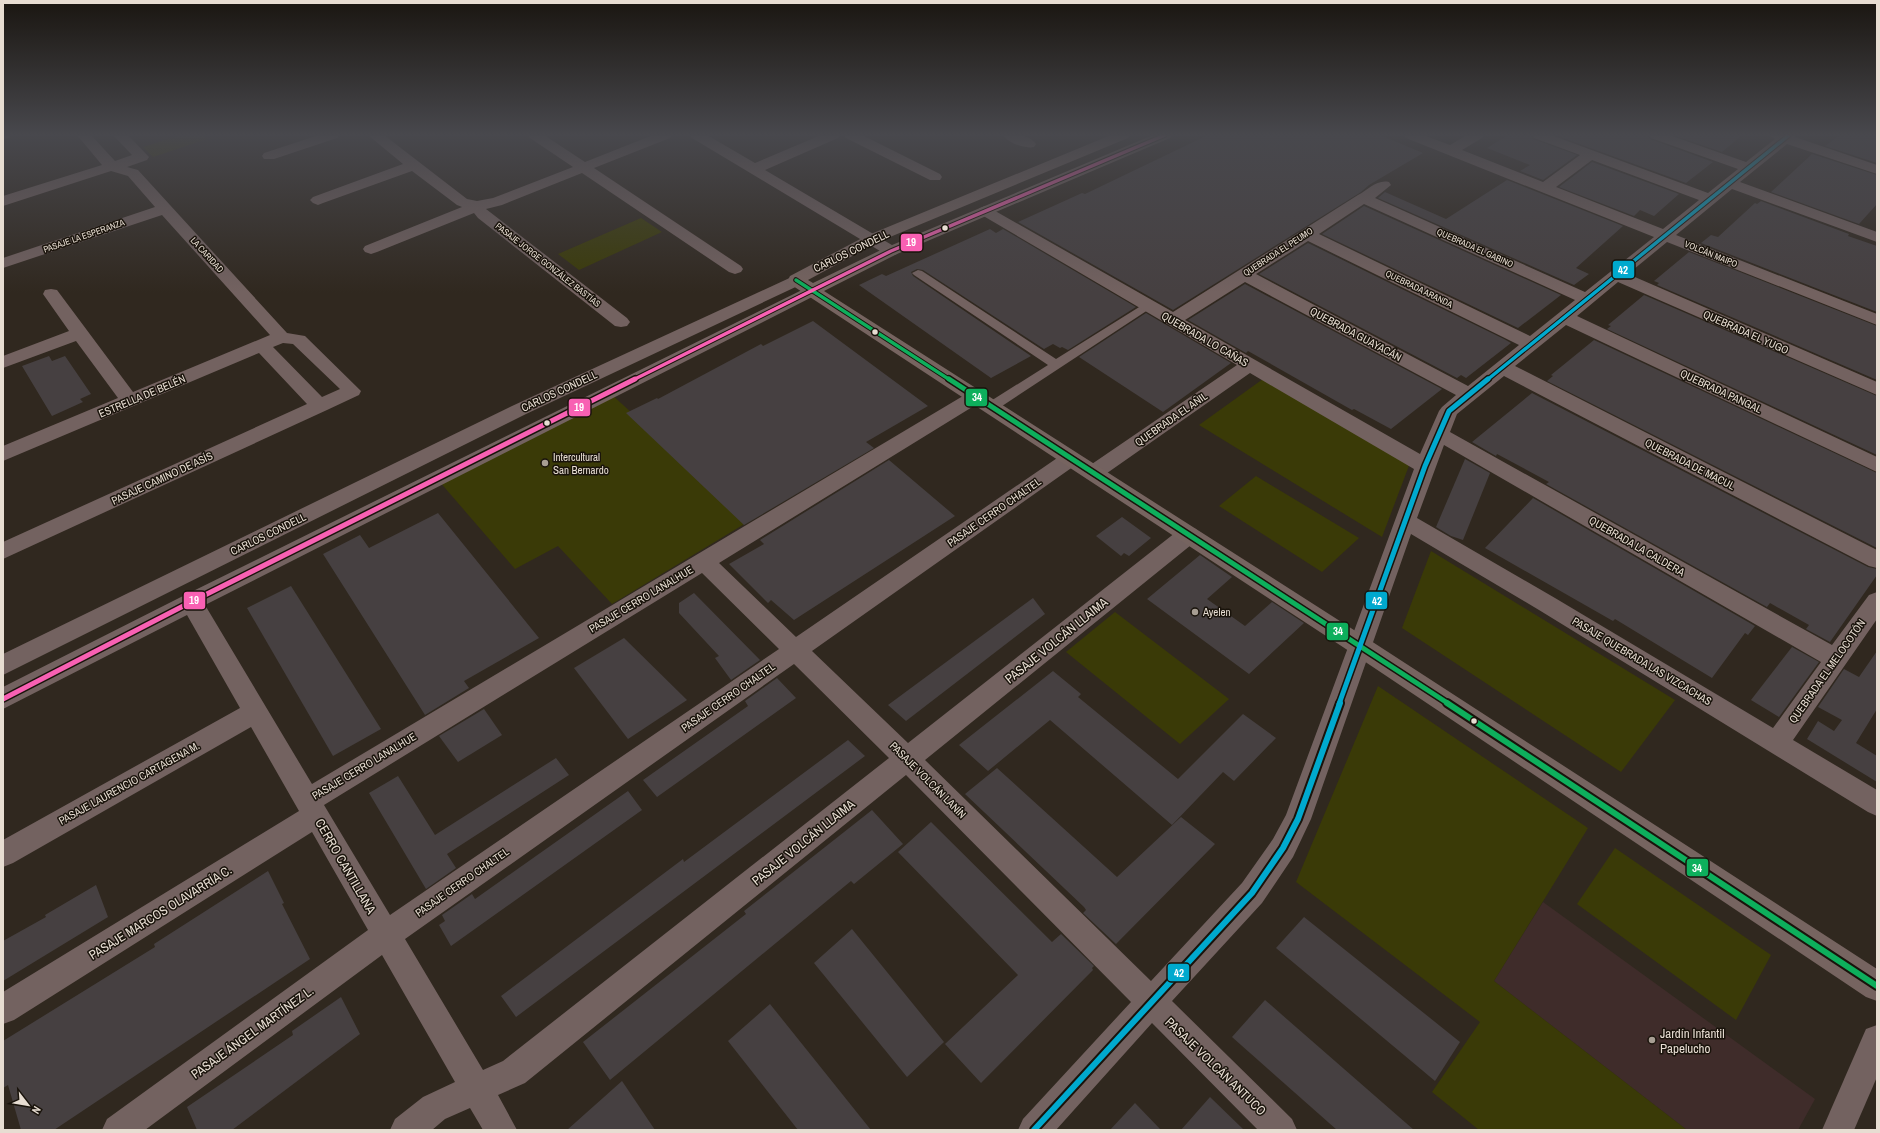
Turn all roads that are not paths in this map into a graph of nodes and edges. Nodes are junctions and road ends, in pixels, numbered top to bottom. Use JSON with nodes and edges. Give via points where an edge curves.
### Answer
{"nodes":[{"id":1,"x":21,"y":188,"type":"edge"},
{"id":2,"x":40,"y":188,"type":"edge"},
{"id":3,"x":146,"y":188,"type":"edge"},
{"id":4,"x":351,"y":188,"type":"edge"},
{"id":5,"x":444,"y":188,"type":"edge"},
{"id":6,"x":532,"y":188,"type":"edge"},
{"id":7,"x":615,"y":188,"type":"edge"},
{"id":8,"x":786,"y":188,"type":"edge"},
{"id":9,"x":995,"y":188,"type":"edge"},
{"id":10,"x":1040,"y":188,"type":"edge"},
{"id":11,"x":1378,"y":188,"type":"edge"},
{"id":12,"x":1545,"y":188,"type":"edge"},
{"id":13,"x":1681,"y":188,"type":"edge"},
{"id":14,"x":1724,"y":188,"type":"edge"},
{"id":15,"x":1744,"y":188,"type":"edge"},
{"id":16,"x":3,"y":193,"type":"edge"},
{"id":17,"x":1363,"y":198,"type":"junction"},
{"id":18,"x":1710,"y":199,"type":"junction"},
{"id":19,"x":318,"y":200,"type":"dead end"},
{"id":20,"x":3,"y":201,"type":"edge"},
{"id":21,"x":478,"y":206,"type":"junction"},
{"id":22,"x":165,"y":209,"type":"junction"},
{"id":23,"x":985,"y":211,"type":"junction"},
{"id":24,"x":1307,"y":234,"type":"junction"},
{"id":25,"x":1665,"y":236,"type":"junction"},
{"id":26,"x":1877,"y":236,"type":"edge"},
{"id":27,"x":872,"y":239,"type":"junction"},
{"id":28,"x":371,"y":249,"type":"dead end"},
{"id":29,"x":891,"y":251,"type":"junction"},
{"id":30,"x":3,"y":263,"type":"edge"},
{"id":31,"x":735,"y":269,"type":"dead end"},
{"id":32,"x":918,"y":274,"type":"dead end"},
{"id":33,"x":1243,"y":274,"type":"junction"},
{"id":34,"x":1616,"y":275,"type":"junction"},
{"id":35,"x":804,"y":285,"type":"junction"},
{"id":36,"x":51,"y":294,"type":"dead end"},
{"id":37,"x":1586,"y":299,"type":"junction"},
{"id":38,"x":1148,"y":306,"type":"junction"},
{"id":39,"x":1564,"y":317,"type":"junction"},
{"id":40,"x":1173,"y":320,"type":"junction"},
{"id":41,"x":1877,"y":320,"type":"edge"},
{"id":42,"x":621,"y":322,"type":"dead end"},
{"id":43,"x":80,"y":333,"type":"junction"},
{"id":44,"x":282,"y":337,"type":"junction"},
{"id":45,"x":1531,"y":344,"type":"junction"},
{"id":46,"x":262,"y":346,"type":"junction"},
{"id":47,"x":3,"y":362,"type":"edge"},
{"id":48,"x":1250,"y":364,"type":"junction"},
{"id":49,"x":1056,"y":365,"type":"junction"},
{"id":50,"x":1502,"y":367,"type":"junction"},
{"id":51,"x":1877,"y":390,"type":"edge"},
{"id":52,"x":1469,"y":394,"type":"junction"},
{"id":53,"x":130,"y":401,"type":"junction"},
{"id":54,"x":983,"y":402,"type":"junction"},
{"id":55,"x":320,"y":406,"type":"junction"},
{"id":56,"x":1439,"y":434,"type":"junction"},
{"id":57,"x":3,"y":454,"type":"edge"},
{"id":58,"x":1070,"y":459,"type":"junction"},
{"id":59,"x":1877,"y":465,"type":"edge"},
{"id":60,"x":1425,"y":466,"type":"junction"},
{"id":61,"x":1092,"y":473,"type":"junction"},
{"id":62,"x":1405,"y":521,"type":"junction"},
{"id":63,"x":1188,"y":535,"type":"junction"},
{"id":64,"x":3,"y":551,"type":"edge"},
{"id":65,"x":1877,"y":560,"type":"edge"},
{"id":66,"x":703,"y":561,"type":"junction"},
{"id":67,"x":1877,"y":601,"type":"edge"},
{"id":68,"x":191,"y":602,"type":"junction"},
{"id":69,"x":1360,"y":646,"type":"junction"},
{"id":70,"x":794,"y":651,"type":"junction"},
{"id":71,"x":1836,"y":659,"type":"junction"},
{"id":72,"x":3,"y":665,"type":"edge"},
{"id":73,"x":3,"y":699,"type":"edge"},
{"id":74,"x":255,"y":712,"type":"junction"},
{"id":75,"x":1777,"y":742,"type":"junction"},
{"id":76,"x":907,"y":759,"type":"junction"},
{"id":77,"x":1877,"y":804,"type":"edge"},
{"id":78,"x":312,"y":808,"type":"junction"},
{"id":79,"x":3,"y":854,"type":"edge"},
{"id":80,"x":386,"y":935,"type":"junction"},
{"id":81,"x":1877,"y":986,"type":"edge"},
{"id":82,"x":1150,"y":1002,"type":"junction"},
{"id":83,"x":3,"y":1009,"type":"edge"},
{"id":84,"x":1877,"y":1040,"type":"edge"},
{"id":85,"x":477,"y":1089,"type":"junction"},
{"id":86,"x":118,"y":1130,"type":"edge"},
{"id":87,"x":406,"y":1130,"type":"edge"},
{"id":88,"x":501,"y":1130,"type":"edge"},
{"id":89,"x":1034,"y":1130,"type":"edge"},
{"id":90,"x":1281,"y":1130,"type":"edge"},
{"id":91,"x":1838,"y":1130,"type":"edge"}],
"edges":[{"from":1,"to":16,"type":"street"},
{"from":2,"to":20,"type":"street"},
{"from":3,"to":22,"type":"street","name":"LA CARIDAD"},
{"from":4,"to":19,"type":"street"},
{"from":5,"to":21,"type":"street","via":[[462,202]]},
{"from":6,"to":21,"type":"street","via":[[497,202]]},
{"from":7,"to":31,"type":"street"},
{"from":8,"to":27,"type":"street"},
{"from":9,"to":27,"type":"street","name":"CARLOS CONDELL"},
{"from":10,"to":23,"type":"street","name":"CARLOS CONDELL"},
{"from":11,"to":17,"type":"street","name":"QUEBRADA EL PEUMO"},
{"from":12,"to":25,"type":"street","name":"VOLCÁN MAIPO"},
{"from":13,"to":18,"type":"street"},
{"from":14,"to":18,"type":"street"},
{"from":15,"to":26,"type":"street"},
{"from":17,"to":24,"type":"street","name":"QUEBRADA EL PEUMO"},
{"from":17,"to":37,"type":"street","name":"QUEBRADA EL GABINO"},
{"from":18,"to":25,"type":"street"},
{"from":21,"to":28,"type":"street"},
{"from":21,"to":42,"type":"street","name":"PASAJE JORGE GONZÁLEZ BASTÍAS","via":[[483,214]]},
{"from":22,"to":30,"type":"street","name":"PASAJE LA ESPERANZA"},
{"from":22,"to":44,"type":"street","name":"LA CARIDAD"},
{"from":23,"to":29,"type":"street","name":"CARLOS CONDELL"},
{"from":23,"to":38,"type":"street","name":"QUEBRADA LO CAÑAS"},
{"from":24,"to":33,"type":"street","name":"QUEBRADA EL PEUMO"},
{"from":24,"to":45,"type":"street","name":"QUEBRADA ARANDA"},
{"from":25,"to":34,"type":"street"},
{"from":25,"to":41,"type":"street","name":"VOLCÁN MAIPO"},
{"from":27,"to":29,"type":"street"},
{"from":27,"to":35,"type":"street","name":"CARLOS CONDELL"},
{"from":29,"to":35,"type":"street","name":"CARLOS CONDELL"},
{"from":32,"to":49,"type":"lane"},
{"from":33,"to":40,"type":"street","name":"QUEBRADA EL PEUMO"},
{"from":33,"to":52,"type":"street","name":"QUEBRADA GUAYACÁN"},
{"from":34,"to":37,"type":"street"},
{"from":34,"to":51,"type":"street","name":"QUEBRADA EL YUGO"},
{"from":35,"to":54,"type":"street"},
{"from":35,"to":68,"type":"street","name":"CARLOS CONDELL"},
{"from":35,"to":72,"type":"street","name":"CARLOS CONDELL","via":[[519,410]]},
{"from":36,"to":43,"type":"street"},
{"from":37,"to":39,"type":"street"},
{"from":38,"to":40,"type":"street","name":"QUEBRADA LO CAÑAS"},
{"from":38,"to":49,"type":"lane"},
{"from":39,"to":45,"type":"street"},
{"from":39,"to":59,"type":"street","name":"QUEBRADA PANGAL"},
{"from":40,"to":48,"type":"street","name":"QUEBRADA LO CAÑAS"},
{"from":43,"to":47,"type":"street"},
{"from":43,"to":53,"type":"street"},
{"from":44,"to":46,"type":"street","name":"ESTRELLA DE BELÉN"},
{"from":44,"to":55,"type":"street","name":"PASAJE CAMINO DE ASÍS","via":[[299,340],[352,391]]},
{"from":45,"to":50,"type":"street"},
{"from":46,"to":53,"type":"street","name":"ESTRELLA DE BELÉN"},
{"from":46,"to":55,"type":"street"},
{"from":48,"to":60,"type":"street","name":"QUEBRADA LO CAÑAS"},
{"from":48,"to":61,"type":"street","name":"QUEBRADA EL AÑIL"},
{"from":49,"to":54,"type":"lane"},
{"from":50,"to":52,"type":"street"},
{"from":50,"to":65,"type":"street","name":"QUEBRADA DE MACUL"},
{"from":52,"to":56,"type":"street","via":[[1449,411]]},
{"from":53,"to":57,"type":"street","name":"ESTRELLA DE BELÉN"},
{"from":54,"to":58,"type":"street"},
{"from":54,"to":66,"type":"street","name":"PASAJE CERRO LANALHUE"},
{"from":55,"to":64,"type":"street","name":"PASAJE CAMINO DE ASÍS"},
{"from":56,"to":60,"type":"street"},
{"from":56,"to":71,"type":"street","name":"QUEBRADA LA CALDERA"},
{"from":58,"to":61,"type":"street"},
{"from":58,"to":70,"type":"street","name":"PASAJE CERRO CHALTEL"},
{"from":60,"to":62,"type":"street"},
{"from":61,"to":63,"type":"street"},
{"from":62,"to":69,"type":"street"},
{"from":62,"to":75,"type":"street","name":"PASAJE QUEBRADA LAS VIZCACHAS"},
{"from":63,"to":69,"type":"street"},
{"from":63,"to":76,"type":"street","name":"PASAJE VOLCÁN LLAIMA"},
{"from":66,"to":70,"type":"street","name":"PASAJE VOLCÁN LANÍN"},
{"from":66,"to":78,"type":"street","name":"PASAJE CERRO LANALHUE"},
{"from":67,"to":71,"type":"street","name":"QUEBRADA EL MELOCOTÓN"},
{"from":68,"to":73,"type":"street","name":"CARLOS CONDELL"},
{"from":68,"to":74,"type":"street","name":"CERRO CANTILLANA"},
{"from":69,"to":81,"type":"street"},
{"from":69,"to":82,"type":"street","via":[[1298,819],[1283,848],[1252,893]]},
{"from":70,"to":76,"type":"street","name":"PASAJE VOLCÁN LANÍN"},
{"from":70,"to":80,"type":"street","name":"PASAJE CERRO CHALTEL"},
{"from":71,"to":75,"type":"street","name":"QUEBRADA EL MELOCOTÓN"},
{"from":74,"to":78,"type":"street","name":"CERRO CANTILLANA"},
{"from":74,"to":79,"type":"street","name":"PASAJE LAURENCIO CARTAGENA M."},
{"from":75,"to":77,"type":"street","name":"PASAJE QUEBRADA LAS VIZCACHAS"},
{"from":76,"to":82,"type":"street","name":"PASAJE VOLCÁN LANÍN"},
{"from":76,"to":85,"type":"street","name":"PASAJE VOLCÁN LLAIMA","via":[[514,1072]]},
{"from":78,"to":80,"type":"street","name":"CERRO CANTILLANA"},
{"from":78,"to":83,"type":"street","name":"PASAJE MARCOS OLAVARRÍA C."},
{"from":80,"to":85,"type":"street","name":"CERRO CANTILLANA"},
{"from":80,"to":86,"type":"street","name":"PASAJE ÁNGEL MARTÍNEZ L."},
{"from":82,"to":89,"type":"street"},
{"from":82,"to":90,"type":"street","name":"PASAJE VOLCÁN ANTUCO"},
{"from":84,"to":91,"type":"street"},
{"from":85,"to":87,"type":"street","name":"PASAJE VOLCÁN LLAIMA","via":[[434,1108]]},
{"from":85,"to":88,"type":"street","name":"CERRO CANTILLANA"}]}
